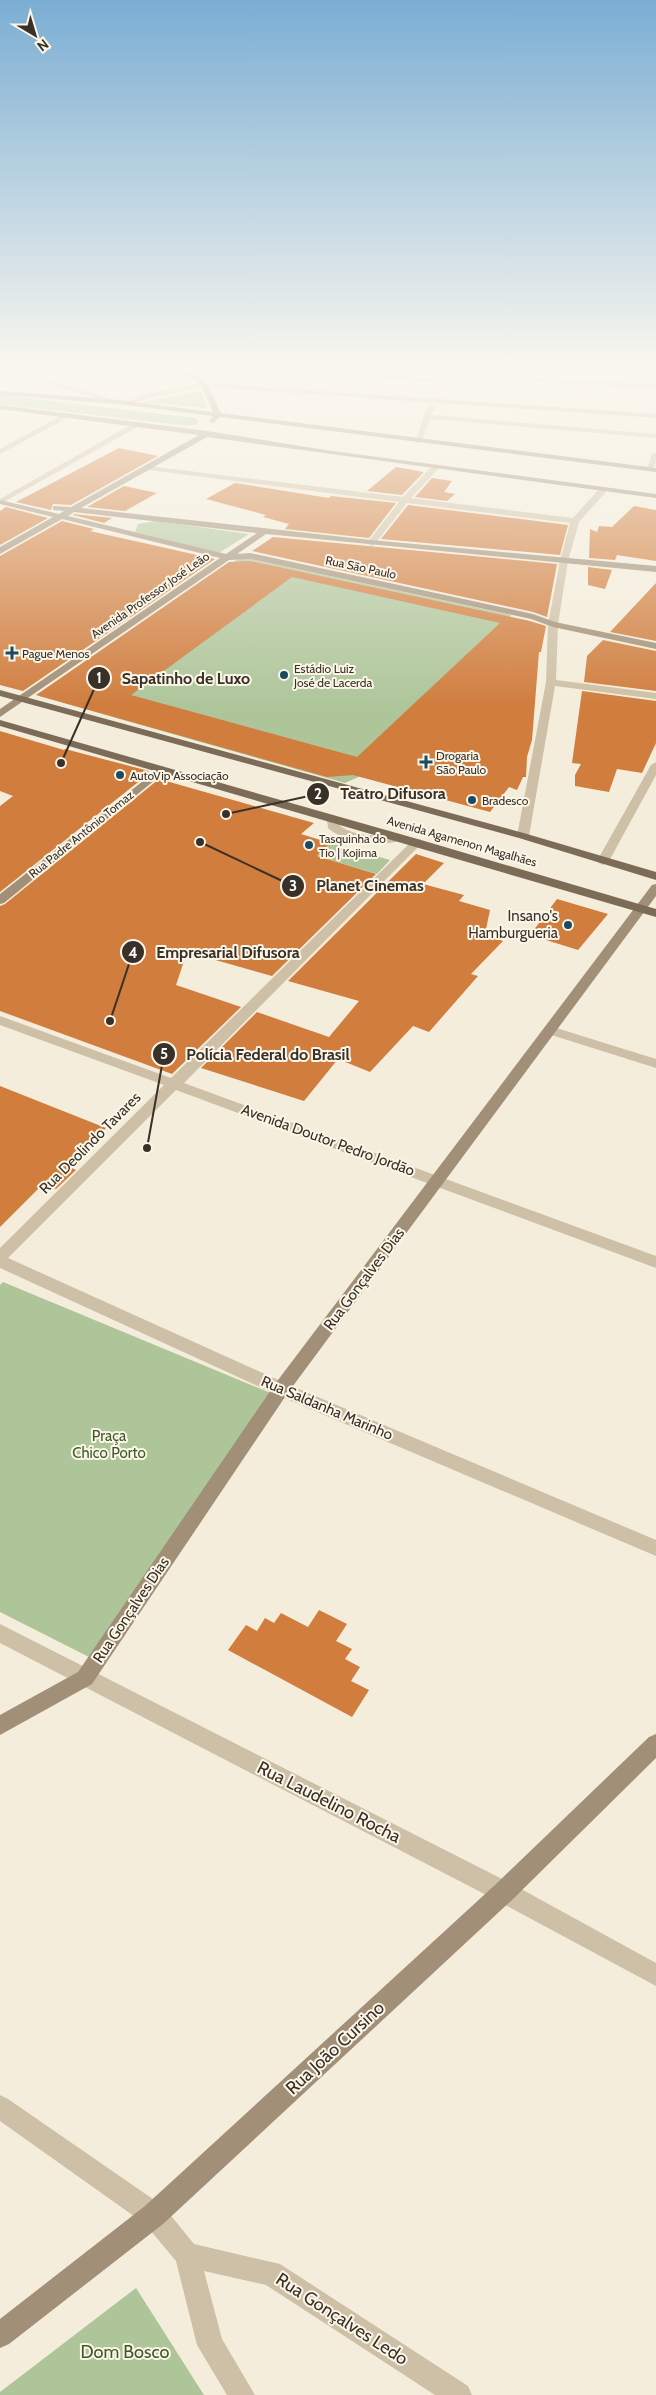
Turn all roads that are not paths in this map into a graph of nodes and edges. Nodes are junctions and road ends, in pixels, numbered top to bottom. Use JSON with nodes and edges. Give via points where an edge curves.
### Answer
{"nodes":[{"id":1,"x":34,"y":483,"type":"edge"},
{"id":2,"x":122,"y":483,"type":"edge"},
{"id":3,"x":263,"y":483,"type":"edge"},
{"id":4,"x":421,"y":483,"type":"edge"},
{"id":5,"x":550,"y":483,"type":"edge"},
{"id":6,"x":603,"y":490,"type":"junction"},
{"id":7,"x":656,"y":496,"type":"edge"},
{"id":8,"x":404,"y":501,"type":"junction"},
{"id":9,"x":0,"y":502,"type":"edge"},
{"id":10,"x":27,"y":507,"type":"junction"},
{"id":11,"x":75,"y":509,"type":"junction"},
{"id":12,"x":61,"y":517,"type":"junction"},
{"id":13,"x":144,"y":518,"type":"junction"},
{"id":14,"x":575,"y":521,"type":"junction"},
{"id":15,"x":265,"y":531,"type":"junction"},
{"id":16,"x":127,"y":532,"type":"junction"},
{"id":17,"x":371,"y":543,"type":"junction"},
{"id":18,"x":0,"y":551,"type":"edge"},
{"id":19,"x":228,"y":557,"type":"junction"},
{"id":20,"x":564,"y":561,"type":"junction"},
{"id":21,"x":656,"y":569,"type":"edge"},
{"id":22,"x":553,"y":624,"type":"junction"},
{"id":23,"x":656,"y":646,"type":"edge"},
{"id":24,"x":551,"y":682,"type":"junction"},
{"id":25,"x":0,"y":692,"type":"edge"},
{"id":26,"x":656,"y":696,"type":"edge"},
{"id":27,"x":22,"y":699,"type":"junction"},
{"id":28,"x":0,"y":714,"type":"edge"},
{"id":29,"x":0,"y":723,"type":"edge"},
{"id":30,"x":656,"y":765,"type":"edge"},
{"id":31,"x":162,"y":769,"type":"junction"},
{"id":32,"x":333,"y":818,"type":"joint"},
{"id":33,"x":523,"y":836,"type":"junction"},
{"id":34,"x":400,"y":837,"type":"joint"},
{"id":35,"x":417,"y":842,"type":"junction"},
{"id":36,"x":602,"y":862,"type":"junction"},
{"id":37,"x":656,"y":876,"type":"edge"},
{"id":38,"x":656,"y":888,"type":"edge"},
{"id":39,"x":0,"y":900,"type":"edge"},
{"id":40,"x":639,"y":909,"type":"junction"},
{"id":41,"x":656,"y":913,"type":"edge"},
{"id":42,"x":0,"y":1020,"type":"edge"},
{"id":43,"x":550,"y":1030,"type":"junction"},
{"id":44,"x":656,"y":1064,"type":"edge"},
{"id":45,"x":171,"y":1084,"type":"junction"},
{"id":46,"x":439,"y":1179,"type":"junction"},
{"id":47,"x":0,"y":1256,"type":"edge"},
{"id":48,"x":0,"y":1261,"type":"edge"},
{"id":49,"x":656,"y":1262,"type":"edge"},
{"id":50,"x":281,"y":1389,"type":"junction"},
{"id":51,"x":656,"y":1548,"type":"edge"},
{"id":52,"x":0,"y":1633,"type":"edge"},
{"id":53,"x":85,"y":1678,"type":"junction"},
{"id":54,"x":0,"y":1726,"type":"edge"},
{"id":55,"x":656,"y":1744,"type":"edge"},
{"id":56,"x":504,"y":1892,"type":"junction"},
{"id":57,"x":656,"y":1975,"type":"edge"},
{"id":58,"x":0,"y":2107,"type":"edge"},
{"id":59,"x":154,"y":2215,"type":"junction"},
{"id":60,"x":187,"y":2255,"type":"junction"},
{"id":61,"x":0,"y":2335,"type":"edge"},
{"id":62,"x":242,"y":2395,"type":"edge"},
{"id":63,"x":459,"y":2395,"type":"edge"}],
"edges":[{"from":1,"to":9,"type":"street"},
{"from":2,"to":11,"type":"street"},
{"from":3,"to":8,"type":"street"},
{"from":4,"to":8,"type":"street"},
{"from":5,"to":6,"type":"street"},
{"from":6,"to":7,"type":"street"},
{"from":6,"to":14,"type":"street"},
{"from":8,"to":14,"type":"street"},
{"from":8,"to":17,"type":"street"},
{"from":9,"to":10,"type":"street"},
{"from":10,"to":11,"type":"street"},
{"from":10,"to":12,"type":"street","name":"Rua São Paulo"},
{"from":11,"to":12,"type":"street"},
{"from":11,"to":13,"type":"street"},
{"from":12,"to":16,"type":"street","name":"Rua São Paulo"},
{"from":12,"to":18,"type":"street"},
{"from":13,"to":15,"type":"street"},
{"from":13,"to":16,"type":"street","via":[[130,525]]},
{"from":14,"to":20,"type":"street"},
{"from":15,"to":17,"type":"street"},
{"from":15,"to":19,"type":"street","name":"Avenida Professor José Leão"},
{"from":16,"to":19,"type":"street","name":"Rua São Paulo"},
{"from":17,"to":20,"type":"street"},
{"from":19,"to":22,"type":"street","name":"Rua São Paulo","via":[[250,556]]},
{"from":19,"to":27,"type":"street","name":"Avenida Professor José Leão"},
{"from":20,"to":21,"type":"street"},
{"from":20,"to":22,"type":"street"},
{"from":22,"to":23,"type":"street","name":"Rua São Paulo"},
{"from":22,"to":24,"type":"street"},
{"from":24,"to":26,"type":"street"},
{"from":24,"to":33,"type":"street"},
{"from":25,"to":27,"type":"main road","name":"Avenida Agamenon Magalhães"},
{"from":27,"to":28,"type":"street","name":"Avenida Professor José Leão"},
{"from":27,"to":33,"type":"main road","name":"Avenida Agamenon Magalhães"},
{"from":29,"to":31,"type":"main road"},
{"from":30,"to":36,"type":"street"},
{"from":31,"to":32,"type":"main road"},
{"from":31,"to":39,"type":"street","name":"Rua Padre Antônio Tomaz"},
{"from":32,"to":34,"type":"street","via":[[334,828],[344,833],[380,841]]},
{"from":33,"to":36,"type":"main road","name":"Avenida Agamenon Magalhães"},
{"from":34,"to":35,"type":"main road","name":"Avenida Agamenon Magalhães"},
{"from":35,"to":40,"type":"main road","name":"Avenida Agamenon Magalhães"},
{"from":35,"to":45,"type":"street","name":"Rua Deolindo Tavares"},
{"from":36,"to":37,"type":"main road","name":"Avenida Agamenon Magalhães"},
{"from":38,"to":40,"type":"street","name":"Rua Gonçalves Dias"},
{"from":40,"to":41,"type":"main road","name":"Avenida Agamenon Magalhães"},
{"from":40,"to":43,"type":"street","name":"Rua Gonçalves Dias"},
{"from":42,"to":45,"type":"street","name":"Avenida Doutor Pedro Jordão"},
{"from":43,"to":44,"type":"street"},
{"from":43,"to":46,"type":"street","name":"Rua Gonçalves Dias"},
{"from":45,"to":46,"type":"street","name":"Avenida Doutor Pedro Jordão"},
{"from":45,"to":47,"type":"street","name":"Rua Deolindo Tavares"},
{"from":46,"to":49,"type":"street","name":"Avenida Doutor Pedro Jordão"},
{"from":46,"to":50,"type":"street","name":"Rua Gonçalves Dias"},
{"from":48,"to":50,"type":"street","name":"Rua Saldanha Marinho"},
{"from":50,"to":51,"type":"street","name":"Rua Saldanha Marinho"},
{"from":50,"to":53,"type":"street","name":"Rua Gonçalves Dias"},
{"from":52,"to":53,"type":"street","name":"Rua Laudelino Rocha"},
{"from":53,"to":54,"type":"street"},
{"from":53,"to":56,"type":"street","name":"Rua Laudelino Rocha"},
{"from":55,"to":56,"type":"street","name":"Rua João Cursino"},
{"from":56,"to":57,"type":"street","name":"Rua Laudelino Rocha"},
{"from":56,"to":59,"type":"street","name":"Rua João Cursino"},
{"from":58,"to":59,"type":"street"},
{"from":59,"to":60,"type":"street"},
{"from":59,"to":61,"type":"street","name":"Rua João Cursino"},
{"from":60,"to":62,"type":"street","via":[[210,2345]]},
{"from":60,"to":63,"type":"street","name":"Rua Gonçalves Ledo","via":[[271,2273]]}]}
